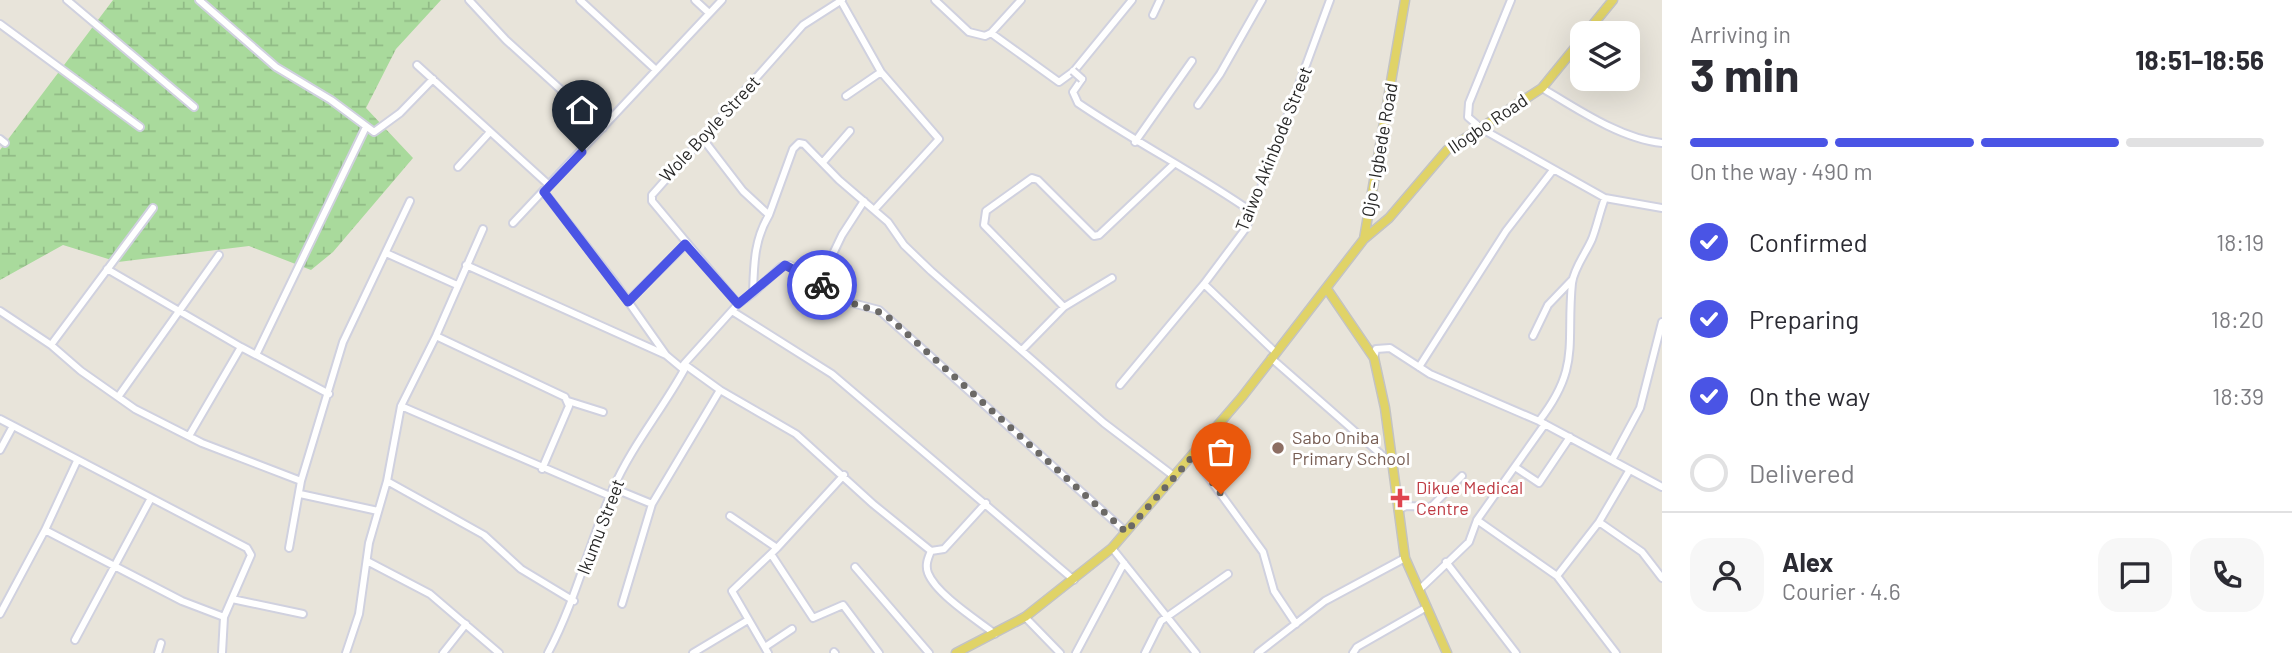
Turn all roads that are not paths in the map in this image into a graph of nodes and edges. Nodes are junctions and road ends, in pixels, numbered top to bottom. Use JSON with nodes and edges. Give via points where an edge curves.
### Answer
{"nodes":[{"id":1,"x":67,"y":0,"type":"edge"},
{"id":2,"x":199,"y":0,"type":"edge"},
{"id":3,"x":469,"y":0,"type":"edge"},
{"id":4,"x":580,"y":0,"type":"edge"},
{"id":5,"x":695,"y":0,"type":"edge"},
{"id":6,"x":722,"y":0,"type":"edge"},
{"id":7,"x":935,"y":0,"type":"edge"},
{"id":8,"x":1021,"y":0,"type":"edge"},
{"id":9,"x":1132,"y":0,"type":"edge"},
{"id":10,"x":1160,"y":0,"type":"edge"},
{"id":11,"x":1262,"y":0,"type":"edge"},
{"id":12,"x":1330,"y":0,"type":"edge"},
{"id":13,"x":1405,"y":0,"type":"edge"},
{"id":14,"x":1511,"y":0,"type":"edge"},
{"id":15,"x":1613,"y":0,"type":"edge"},
{"id":16,"x":841,"y":1,"type":"edge"},
{"id":17,"x":709,"y":13,"type":"junction"},
{"id":18,"x":1153,"y":15,"type":"dead end"},
{"id":19,"x":1596,"y":21,"type":"edge"},
{"id":20,"x":0,"y":24,"type":"edge"},
{"id":21,"x":991,"y":33,"type":"junction"},
{"id":22,"x":1570,"y":54,"type":"edge"},
{"id":23,"x":1192,"y":61,"type":"dead end"},
{"id":24,"x":417,"y":65,"type":"dead end"},
{"id":25,"x":656,"y":70,"type":"junction"},
{"id":26,"x":1074,"y":71,"type":"junction"},
{"id":27,"x":881,"y":72,"type":"junction"},
{"id":28,"x":433,"y":79,"type":"junction"},
{"id":29,"x":1542,"y":88,"type":"junction"},
{"id":30,"x":846,"y":96,"type":"dead end"},
{"id":31,"x":1198,"y":105,"type":"dead end"},
{"id":32,"x":194,"y":107,"type":"dead end"},
{"id":33,"x":141,"y":127,"type":"dead end"},
{"id":34,"x":603,"y":128,"type":"junction"},
{"id":35,"x":365,"y":129,"type":"junction"},
{"id":36,"x":1482,"y":129,"type":"junction"},
{"id":37,"x":850,"y":131,"type":"dead end"},
{"id":38,"x":490,"y":132,"type":"junction"},
{"id":39,"x":703,"y":139,"type":"junction"},
{"id":40,"x":1135,"y":142,"type":"junction"},
{"id":41,"x":1662,"y":144,"type":"edge"},
{"id":42,"x":824,"y":162,"type":"junction"},
{"id":43,"x":1174,"y":164,"type":"junction"},
{"id":44,"x":458,"y":167,"type":"dead end"},
{"id":45,"x":1553,"y":170,"type":"junction"},
{"id":46,"x":549,"y":185,"type":"junction"},
{"id":47,"x":544,"y":192,"type":"junction"},
{"id":48,"x":1605,"y":198,"type":"junction"},
{"id":49,"x":410,"y":201,"type":"dead end"},
{"id":50,"x":864,"y":201,"type":"junction"},
{"id":51,"x":153,"y":208,"type":"dead end"},
{"id":52,"x":1662,"y":208,"type":"edge"},
{"id":53,"x":875,"y":209,"type":"junction"},
{"id":54,"x":1252,"y":212,"type":"junction"},
{"id":55,"x":769,"y":215,"type":"junction"},
{"id":56,"x":513,"y":223,"type":"dead end"},
{"id":57,"x":483,"y":229,"type":"dead end"},
{"id":58,"x":1363,"y":239,"type":"junction"},
{"id":59,"x":685,"y":244,"type":"junction"},
{"id":60,"x":386,"y":253,"type":"junction"},
{"id":61,"x":219,"y":255,"type":"dead end"},
{"id":62,"x":466,"y":265,"type":"junction"},
{"id":63,"x":107,"y":269,"type":"junction"},
{"id":64,"x":1112,"y":278,"type":"dead end"},
{"id":65,"x":1572,"y":280,"type":"junction"},
{"id":66,"x":820,"y":283,"type":"junction"},
{"id":67,"x":1205,"y":284,"type":"junction"},
{"id":68,"x":457,"y":285,"type":"junction"},
{"id":69,"x":1327,"y":289,"type":"junction"},
{"id":70,"x":753,"y":293,"type":"junction"},
{"id":71,"x":628,"y":302,"type":"junction"},
{"id":72,"x":738,"y":304,"type":"junction"},
{"id":73,"x":1065,"y":307,"type":"junction"},
{"id":74,"x":0,"y":311,"type":"edge"},
{"id":75,"x":182,"y":311,"type":"junction"},
{"id":76,"x":732,"y":311,"type":"junction"},
{"id":77,"x":1662,"y":322,"type":"edge"},
{"id":78,"x":1533,"y":336,"type":"dead end"},
{"id":79,"x":436,"y":337,"type":"junction"},
{"id":80,"x":51,"y":345,"type":"junction"},
{"id":81,"x":240,"y":347,"type":"junction"},
{"id":82,"x":1022,"y":350,"type":"junction"},
{"id":83,"x":256,"y":355,"type":"junction"},
{"id":84,"x":666,"y":355,"type":"junction"},
{"id":85,"x":1273,"y":355,"type":"junction"},
{"id":86,"x":1374,"y":358,"type":"junction"},
{"id":87,"x":684,"y":367,"type":"junction"},
{"id":88,"x":1419,"y":367,"type":"junction"},
{"id":89,"x":1120,"y":384,"type":"dead end"},
{"id":90,"x":720,"y":390,"type":"junction"},
{"id":91,"x":329,"y":394,"type":"junction"},
{"id":92,"x":118,"y":397,"type":"junction"},
{"id":93,"x":568,"y":401,"type":"junction"},
{"id":94,"x":401,"y":406,"type":"junction"},
{"id":95,"x":603,"y":412,"type":"dead end"},
{"id":96,"x":0,"y":419,"type":"edge"},
{"id":97,"x":1542,"y":422,"type":"junction"},
{"id":98,"x":13,"y":425,"type":"junction"},
{"id":99,"x":189,"y":436,"type":"junction"},
{"id":100,"x":1570,"y":437,"type":"junction"},
{"id":101,"x":0,"y":450,"type":"edge"},
{"id":102,"x":1193,"y":456,"type":"junction"},
{"id":103,"x":1612,"y":460,"type":"junction"},
{"id":104,"x":77,"y":461,"type":"junction"},
{"id":105,"x":1392,"y":464,"type":"junction"},
{"id":106,"x":1515,"y":467,"type":"junction"},
{"id":107,"x":542,"y":469,"type":"junction"},
{"id":108,"x":1629,"y":471,"type":"junction"},
{"id":109,"x":844,"y":475,"type":"junction"},
{"id":110,"x":1462,"y":475,"type":"dead end"},
{"id":111,"x":1175,"y":477,"type":"junction"},
{"id":112,"x":301,"y":481,"type":"junction"},
{"id":113,"x":387,"y":481,"type":"junction"},
{"id":114,"x":1662,"y":487,"type":"edge"},
{"id":115,"x":613,"y":488,"type":"junction"},
{"id":116,"x":300,"y":494,"type":"junction"},
{"id":117,"x":610,"y":496,"type":"junction"},
{"id":118,"x":151,"y":498,"type":"junction"},
{"id":119,"x":986,"y":503,"type":"junction"},
{"id":120,"x":652,"y":504,"type":"junction"},
{"id":121,"x":1398,"y":510,"type":"junction"},
{"id":122,"x":378,"y":511,"type":"junction"},
{"id":123,"x":730,"y":516,"type":"dead end"},
{"id":124,"x":1477,"y":520,"type":"junction"},
{"id":125,"x":1600,"y":522,"type":"junction"},
{"id":126,"x":46,"y":530,"type":"junction"},
{"id":127,"x":1126,"y":532,"type":"junction"},
{"id":128,"x":289,"y":548,"type":"dead end"},
{"id":129,"x":777,"y":548,"type":"junction"},
{"id":130,"x":1112,"y":548,"type":"junction"},
{"id":131,"x":931,"y":551,"type":"junction"},
{"id":132,"x":771,"y":554,"type":"junction"},
{"id":133,"x":1405,"y":558,"type":"junction"},
{"id":134,"x":367,"y":561,"type":"junction"},
{"id":135,"x":1447,"y":562,"type":"junction"},
{"id":136,"x":1124,"y":563,"type":"junction"},
{"id":137,"x":114,"y":567,"type":"junction"},
{"id":138,"x":855,"y":568,"type":"dead end"},
{"id":139,"x":1228,"y":573,"type":"dead end"},
{"id":140,"x":1557,"y":576,"type":"junction"},
{"id":141,"x":1662,"y":578,"type":"edge"},
{"id":142,"x":1074,"y":580,"type":"junction"},
{"id":143,"x":1420,"y":589,"type":"junction"},
{"id":144,"x":232,"y":598,"type":"junction"},
{"id":145,"x":574,"y":601,"type":"junction"},
{"id":146,"x":622,"y":604,"type":"dead end"},
{"id":147,"x":1427,"y":607,"type":"junction"},
{"id":148,"x":0,"y":614,"type":"edge"},
{"id":149,"x":303,"y":614,"type":"dead end"},
{"id":150,"x":224,"y":617,"type":"junction"},
{"id":151,"x":1025,"y":617,"type":"junction"},
{"id":152,"x":1168,"y":618,"type":"junction"},
{"id":153,"x":748,"y":620,"type":"junction"},
{"id":154,"x":466,"y":624,"type":"junction"},
{"id":155,"x":1296,"y":624,"type":"junction"},
{"id":156,"x":792,"y":629,"type":"dead end"},
{"id":157,"x":995,"y":634,"type":"junction"},
{"id":158,"x":75,"y":640,"type":"dead end"},
{"id":159,"x":161,"y":643,"type":"dead end"},
{"id":160,"x":767,"y":650,"type":"edge"},
{"id":161,"x":158,"y":653,"type":"edge"},
{"id":162,"x":222,"y":653,"type":"edge"},
{"id":163,"x":346,"y":653,"type":"edge"},
{"id":164,"x":443,"y":653,"type":"edge"},
{"id":165,"x":499,"y":653,"type":"edge"},
{"id":166,"x":548,"y":653,"type":"edge"},
{"id":167,"x":693,"y":653,"type":"edge"},
{"id":168,"x":879,"y":653,"type":"edge"},
{"id":169,"x":929,"y":653,"type":"edge"},
{"id":170,"x":956,"y":653,"type":"edge"},
{"id":171,"x":1060,"y":653,"type":"edge"},
{"id":172,"x":1076,"y":653,"type":"edge"},
{"id":173,"x":1145,"y":653,"type":"edge"},
{"id":174,"x":1196,"y":653,"type":"edge"},
{"id":175,"x":1258,"y":653,"type":"edge"},
{"id":176,"x":1353,"y":653,"type":"edge"},
{"id":177,"x":1447,"y":653,"type":"edge"},
{"id":178,"x":1516,"y":653,"type":"edge"},
{"id":179,"x":1616,"y":653,"type":"edge"}],
"edges":[{"from":1,"to":32,"type":"street"},
{"from":2,"to":35,"type":"street","via":[[276,67],[331,100]]},
{"from":3,"to":34,"type":"street"},
{"from":4,"to":25,"type":"street"},
{"from":5,"to":17,"type":"street"},
{"from":6,"to":17,"type":"street"},
{"from":7,"to":21,"type":"street","via":[[969,32]]},
{"from":8,"to":21,"type":"street"},
{"from":9,"to":26,"type":"street"},
{"from":10,"to":18,"type":"street"},
{"from":11,"to":31,"type":"street"},
{"from":12,"to":54,"type":"street","name":"Taiwo Akinbode Street"},
{"from":13,"to":58,"type":"main road","name":"Ojo - Igbede Road"},
{"from":14,"to":36,"type":"street","via":[[1467,112]]},
{"from":15,"to":19,"type":"main road"},
{"from":16,"to":27,"type":"street"},
{"from":16,"to":39,"type":"street","name":"Wole Boyle Street","via":[[803,25]]},
{"from":17,"to":25,"type":"street"},
{"from":20,"to":33,"type":"street"},
{"from":21,"to":26,"type":"street","via":[[1050,77],[1062,82]]},
{"from":22,"to":29,"type":"main road","name":"Ilogbo Road"},
{"from":23,"to":40,"type":"street"},
{"from":24,"to":28,"type":"street"},
{"from":25,"to":34,"type":"street"},
{"from":26,"to":40,"type":"street","bridge":true,"via":[[1082,79],[1073,92],[1077,103]]},
{"from":27,"to":30,"type":"street"},
{"from":27,"to":53,"type":"street","via":[[939,139]]},
{"from":28,"to":35,"type":"street","via":[[378,132]]},
{"from":28,"to":38,"type":"street"},
{"from":29,"to":36,"type":"main road","name":"Ilogbo Road"},
{"from":29,"to":41,"type":"street","via":[[1604,122]]},
{"from":34,"to":46,"type":"street"},
{"from":35,"to":83,"type":"street"},
{"from":36,"to":45,"type":"street"},
{"from":36,"to":58,"type":"main road","name":"Ilogbo Road","via":[[1447,150],[1389,218]]},
{"from":37,"to":42,"type":"street"},
{"from":38,"to":44,"type":"street"},
{"from":38,"to":46,"type":"street"},
{"from":39,"to":55,"type":"street","via":[[743,191]]},
{"from":39,"to":59,"type":"street","name":"Wole Boyle Street","via":[[652,195]]},
{"from":40,"to":43,"type":"street"},
{"from":42,"to":50,"type":"street"},
{"from":42,"to":55,"type":"street","via":[[799,143]]},
{"from":43,"to":54,"type":"street","via":[[1210,182]]},
{"from":43,"to":73,"type":"street","via":[[1099,235],[1094,236],[1032,178],[986,211],[984,225]]},
{"from":45,"to":48,"type":"street"},
{"from":45,"to":88,"type":"street","via":[[1506,231]]},
{"from":46,"to":47,"type":"street"},
{"from":47,"to":56,"type":"street"},
{"from":47,"to":71,"type":"street"},
{"from":48,"to":52,"type":"street"},
{"from":48,"to":65,"type":"street"},
{"from":49,"to":60,"type":"street"},
{"from":50,"to":53,"type":"street"},
{"from":50,"to":66,"type":"street"},
{"from":51,"to":63,"type":"street"},
{"from":53,"to":82,"type":"street","via":[[907,248]]},
{"from":54,"to":67,"type":"street","name":"Taiwo Akinbode Street","via":[[1246,228]]},
{"from":55,"to":70,"type":"street","via":[[755,249]]},
{"from":57,"to":62,"type":"street"},
{"from":58,"to":69,"type":"main road","name":"Ojo - Igbede Road"},
{"from":59,"to":71,"type":"street"},
{"from":59,"to":72,"type":"street","name":"Wole Boyle Street"},
{"from":60,"to":68,"type":"street"},
{"from":60,"to":91,"type":"street","via":[[343,342]]},
{"from":61,"to":75,"type":"street"},
{"from":62,"to":68,"type":"street"},
{"from":62,"to":84,"type":"street"},
{"from":63,"to":75,"type":"street"},
{"from":63,"to":80,"type":"street"},
{"from":64,"to":73,"type":"street"},
{"from":65,"to":78,"type":"street","via":[[1548,305]]},
{"from":65,"to":97,"type":"street","via":[[1569,363]]},
{"from":66,"to":70,"type":"street","name":"Ikumu Street","via":[[785,265]]},
{"from":66,"to":127,"type":"street","via":[[885,314]]},
{"from":67,"to":85,"type":"street"},
{"from":67,"to":89,"type":"street","name":"Taiwo Akinbode Street"},
{"from":68,"to":79,"type":"street"},
{"from":69,"to":85,"type":"main road","name":"Ojo - Igbede Road"},
{"from":69,"to":86,"type":"main road"},
{"from":70,"to":72,"type":"street","name":"Ikumu Street"},
{"from":71,"to":84,"type":"street"},
{"from":72,"to":76,"type":"street","name":"Ikumu Street"},
{"from":73,"to":82,"type":"street"},
{"from":74,"to":80,"type":"street"},
{"from":75,"to":81,"type":"street"},
{"from":75,"to":92,"type":"street","via":[[172,317]]},
{"from":76,"to":87,"type":"street","name":"Ikumu Street"},
{"from":76,"to":119,"type":"street","via":[[832,374]]},
{"from":77,"to":103,"type":"street","via":[[1640,408]]},
{"from":79,"to":93,"type":"street"},
{"from":79,"to":94,"type":"street"},
{"from":80,"to":92,"type":"street"},
{"from":81,"to":83,"type":"street"},
{"from":81,"to":99,"type":"street"},
{"from":82,"to":111,"type":"street","via":[[1104,423]]},
{"from":83,"to":91,"type":"street"},
{"from":84,"to":87,"type":"street"},
{"from":85,"to":102,"type":"main road","name":"Ojo - Igbede Road"},
{"from":85,"to":105,"type":"street"},
{"from":86,"to":88,"type":"street","via":[[1376,349],[1383,346]]},
{"from":86,"to":105,"type":"main road"},
{"from":87,"to":90,"type":"street"},
{"from":87,"to":115,"type":"street","name":"Ikumu Street"},
{"from":88,"to":97,"type":"street"},
{"from":90,"to":109,"type":"street","via":[[796,433]]},
{"from":90,"to":120,"type":"street"},
{"from":91,"to":112,"type":"street"},
{"from":92,"to":99,"type":"street"},
{"from":93,"to":95,"type":"street"},
{"from":93,"to":107,"type":"street"},
{"from":94,"to":107,"type":"street"},
{"from":94,"to":113,"type":"street"},
{"from":96,"to":98,"type":"street"},
{"from":97,"to":100,"type":"street"},
{"from":97,"to":106,"type":"street"},
{"from":98,"to":101,"type":"street"},
{"from":98,"to":104,"type":"street"},
{"from":99,"to":112,"type":"street"},
{"from":100,"to":103,"type":"street"},
{"from":100,"to":106,"type":"street","via":[[1539,483]]},
{"from":102,"to":111,"type":"main road","name":"Ojo - Igbede Road"},
{"from":102,"to":155,"type":"street","via":[[1263,552],[1274,591]]},
{"from":103,"to":108,"type":"street"},
{"from":104,"to":118,"type":"street"},
{"from":104,"to":126,"type":"street"},
{"from":105,"to":121,"type":"main road"},
{"from":106,"to":124,"type":"street"},
{"from":107,"to":117,"type":"street"},
{"from":108,"to":114,"type":"street"},
{"from":108,"to":125,"type":"street"},
{"from":109,"to":129,"type":"street"},
{"from":109,"to":131,"type":"street"},
{"from":110,"to":121,"type":"street","via":[[1431,507]]},
{"from":111,"to":127,"type":"main road","name":"Ojo - Igbede Road"},
{"from":112,"to":116,"type":"street"},
{"from":113,"to":122,"type":"street"},
{"from":113,"to":145,"type":"street","via":[[484,536],[521,569]]},
{"from":115,"to":117,"type":"street","name":"Ikumu Street"},
{"from":115,"to":120,"type":"street"},
{"from":116,"to":122,"type":"street"},
{"from":116,"to":128,"type":"street"},
{"from":117,"to":145,"type":"street","name":"Ikumu Street"},
{"from":118,"to":137,"type":"street"},
{"from":118,"to":144,"type":"street","via":[[247,548],[251,555]]},
{"from":119,"to":131,"type":"street","via":[[944,550]]},
{"from":119,"to":142,"type":"street"},
{"from":120,"to":146,"type":"street"},
{"from":121,"to":133,"type":"main road"},
{"from":122,"to":134,"type":"street"},
{"from":123,"to":129,"type":"street"},
{"from":124,"to":135,"type":"street","via":[[1469,542]]},
{"from":124,"to":140,"type":"street"},
{"from":125,"to":140,"type":"street"},
{"from":125,"to":141,"type":"street","via":[[1642,552]]},
{"from":126,"to":137,"type":"street"},
{"from":126,"to":148,"type":"street"},
{"from":127,"to":130,"type":"main road","name":"Ojo - Igbede Road"},
{"from":129,"to":132,"type":"street"},
{"from":130,"to":136,"type":"street"},
{"from":130,"to":142,"type":"main road","name":"Ojo - Igbede Road"},
{"from":131,"to":157,"type":"street","via":[[926,565],[930,577]]},
{"from":132,"to":153,"type":"street","via":[[732,591]]},
{"from":132,"to":168,"type":"street","via":[[813,618],[844,606]]},
{"from":133,"to":143,"type":"main road"},
{"from":133,"to":155,"type":"street","via":[[1325,600]]},
{"from":134,"to":154,"type":"street","via":[[430,594]]},
{"from":134,"to":163,"type":"street","via":[[359,614]]},
{"from":135,"to":143,"type":"street"},
{"from":135,"to":178,"type":"street"},
{"from":136,"to":152,"type":"street"},
{"from":136,"to":172,"type":"street"},
{"from":137,"to":150,"type":"street"},
{"from":137,"to":158,"type":"street"},
{"from":138,"to":169,"type":"street"},
{"from":139,"to":152,"type":"street"},
{"from":140,"to":179,"type":"street"},
{"from":142,"to":151,"type":"main road","name":"Ojo - Igbede Road"},
{"from":143,"to":147,"type":"main road"},
{"from":144,"to":149,"type":"street"},
{"from":144,"to":150,"type":"street"},
{"from":145,"to":166,"type":"street","name":"Ikumu Street"},
{"from":147,"to":176,"type":"street"},
{"from":147,"to":177,"type":"main road"},
{"from":150,"to":162,"type":"street"},
{"from":151,"to":157,"type":"main road","name":"Ojo - Igbede Road"},
{"from":151,"to":171,"type":"street"},
{"from":152,"to":173,"type":"street","via":[[1161,621]]},
{"from":152,"to":174,"type":"street"},
{"from":153,"to":160,"type":"street"},
{"from":153,"to":167,"type":"street"},
{"from":154,"to":164,"type":"street"},
{"from":154,"to":165,"type":"street"},
{"from":155,"to":175,"type":"street"},
{"from":156,"to":160,"type":"street"},
{"from":157,"to":170,"type":"main road","name":"Ojo - Igbede Road"},
{"from":159,"to":161,"type":"street"}]}
